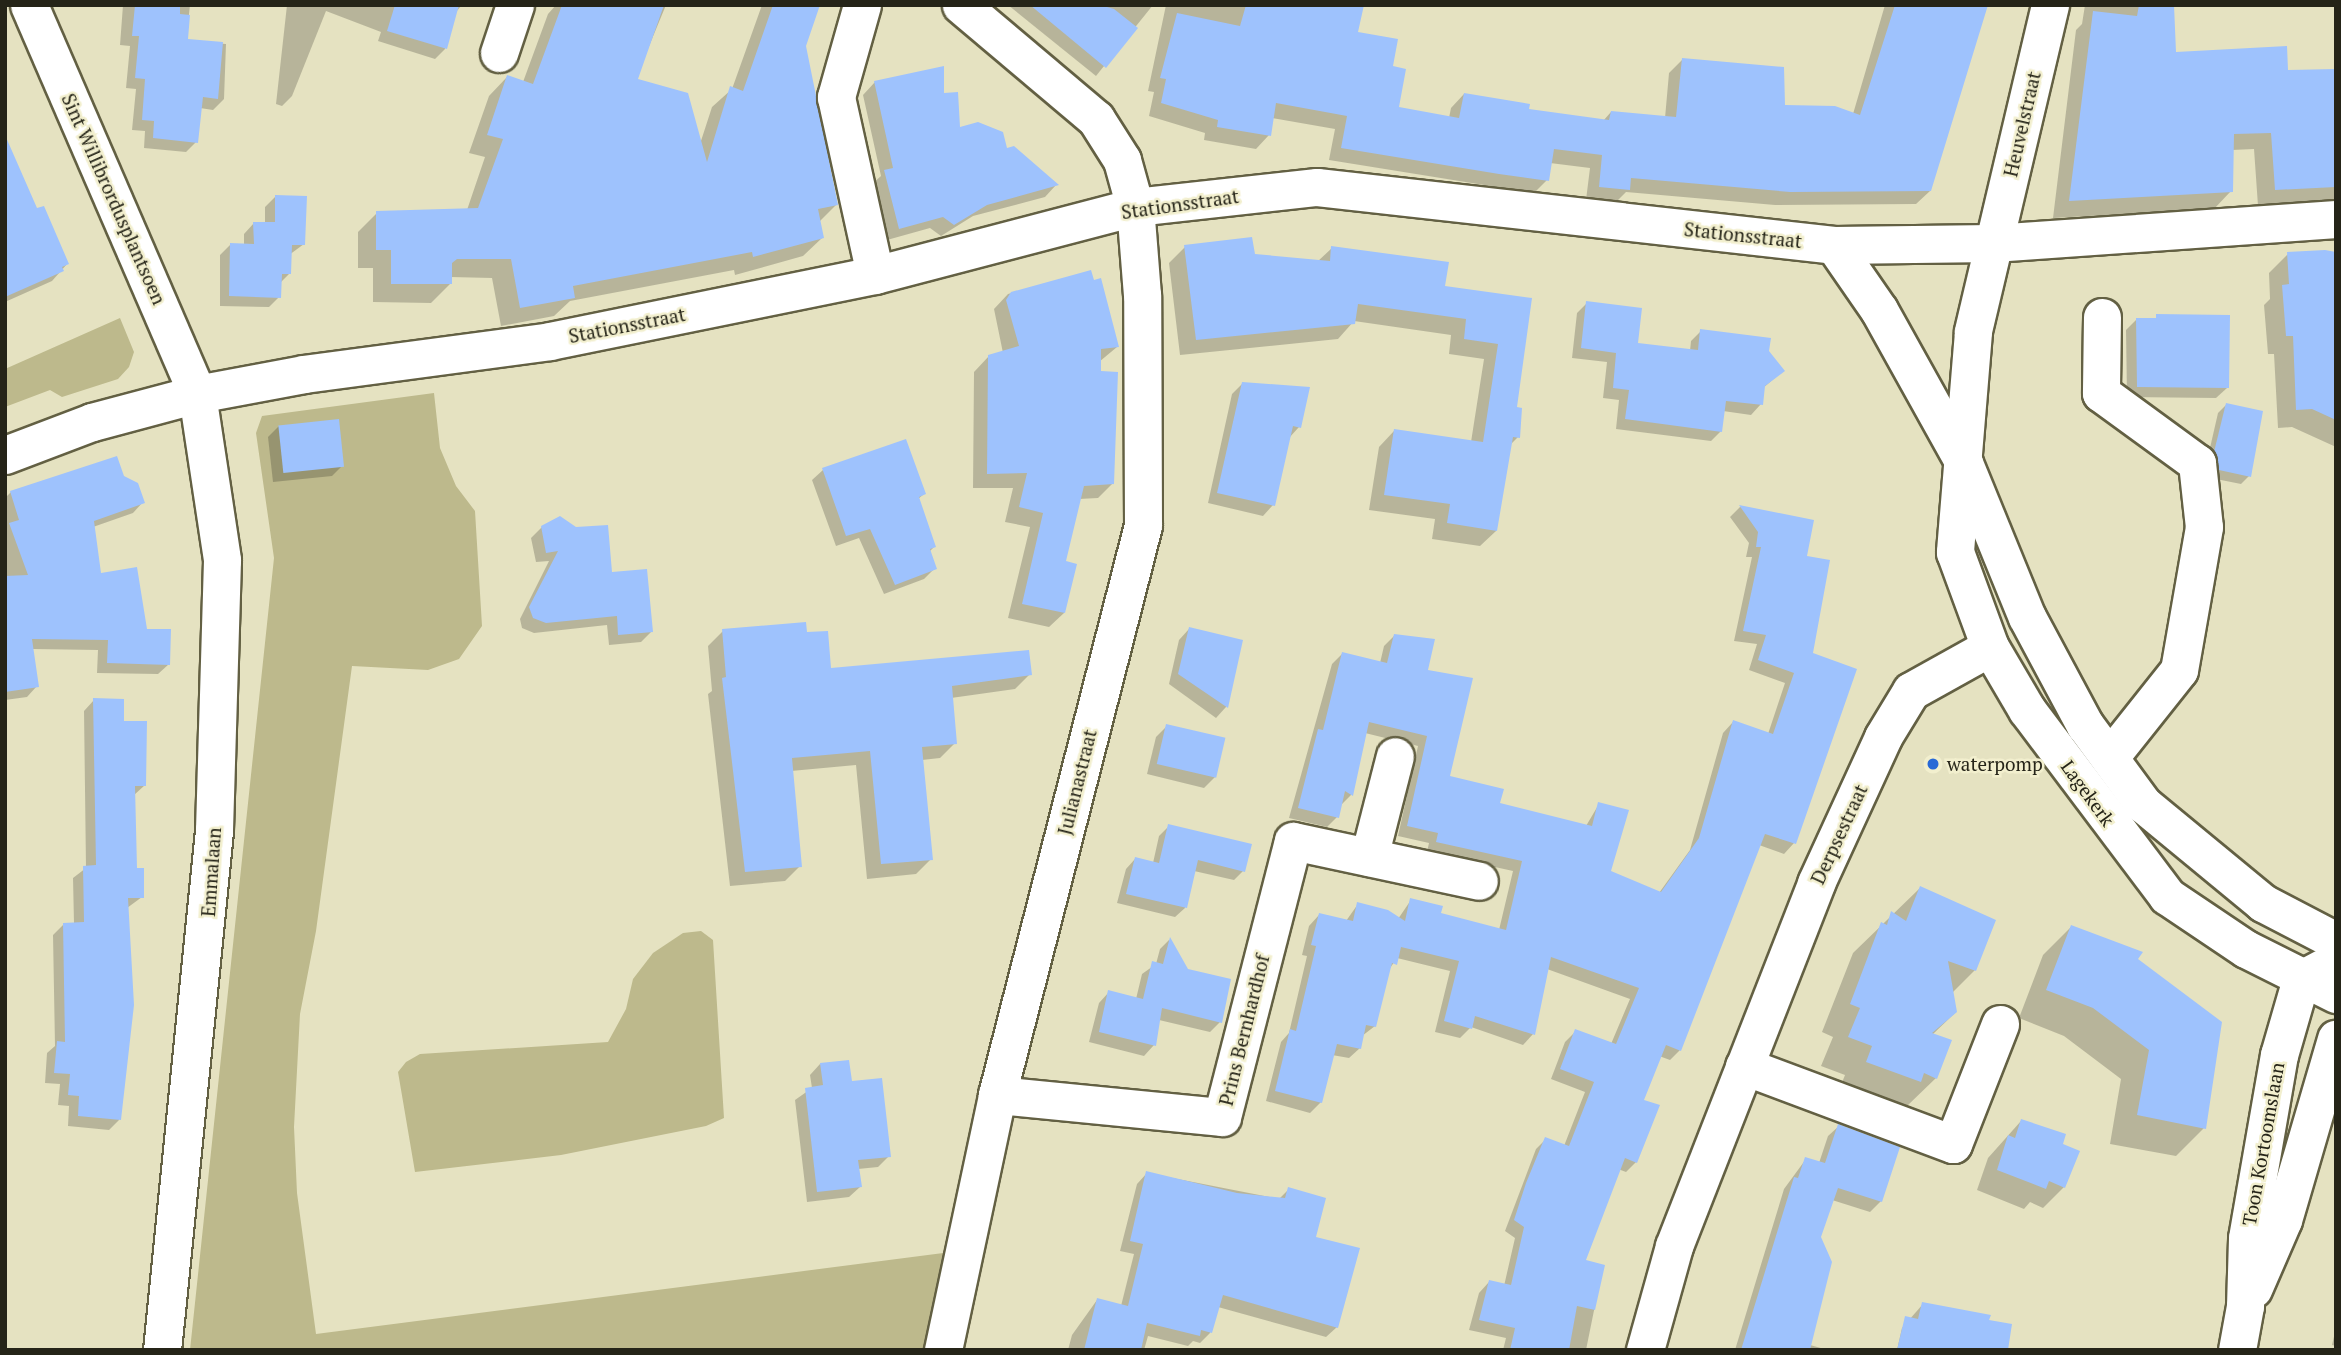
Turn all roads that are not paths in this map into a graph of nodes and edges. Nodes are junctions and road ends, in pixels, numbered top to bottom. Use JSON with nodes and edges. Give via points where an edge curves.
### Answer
{"nodes":[{"id":1,"x":29,"y":5,"type":"edge"},
{"id":2,"x":515,"y":5,"type":"edge"},
{"id":3,"x":862,"y":5,"type":"edge"},
{"id":4,"x":961,"y":5,"type":"edge"},
{"id":5,"x":2050,"y":5,"type":"edge"},
{"id":6,"x":499,"y":53,"type":"dead end"},
{"id":7,"x":1135,"y":207,"type":"junction"},
{"id":8,"x":2336,"y":219,"type":"edge"},
{"id":9,"x":1993,"y":243,"type":"junction"},
{"id":10,"x":1834,"y":245,"type":"junction"},
{"id":11,"x":876,"y":275,"type":"junction"},
{"id":12,"x":2102,"y":317,"type":"dead end"},
{"id":13,"x":197,"y":394,"type":"junction"},
{"id":14,"x":5,"y":455,"type":"edge"},
{"id":15,"x":1964,"y":463,"type":"junction"},
{"id":16,"x":1990,"y":646,"type":"junction"},
{"id":17,"x":1395,"y":756,"type":"dead end"},
{"id":18,"x":2109,"y":758,"type":"junction"},
{"id":19,"x":1369,"y":857,"type":"junction"},
{"id":20,"x":1479,"y":881,"type":"dead end"},
{"id":21,"x":2336,"y":941,"type":"edge"},
{"id":22,"x":2336,"y":961,"type":"edge"},
{"id":23,"x":2301,"y":979,"type":"junction"},
{"id":24,"x":2336,"y":994,"type":"edge"},
{"id":25,"x":2000,"y":1024,"type":"dead end"},
{"id":26,"x":2336,"y":1039,"type":"edge"},
{"id":27,"x":1744,"y":1066,"type":"junction"},
{"id":28,"x":997,"y":1095,"type":"junction"},
{"id":29,"x":2245,"y":1306,"type":"junction"},
{"id":30,"x":162,"y":1350,"type":"edge"},
{"id":31,"x":943,"y":1350,"type":"edge"},
{"id":32,"x":1645,"y":1350,"type":"edge"},
{"id":33,"x":2237,"y":1350,"type":"edge"}],
"edges":[{"from":1,"to":13,"type":"street","name":"Sint Willibrordusplantsoen"},
{"from":2,"to":6,"type":"street"},
{"from":3,"to":11,"type":"street","via":[[835,97]]},
{"from":4,"to":7,"type":"street","name":"Julianastraat","via":[[1096,120],[1122,160]]},
{"from":5,"to":9,"type":"street","name":"Heuvelstraat"},
{"from":7,"to":10,"type":"street","name":"Stationsstraat","via":[[1317,187]]},
{"from":7,"to":11,"type":"street","name":"Stationsstraat"},
{"from":7,"to":28,"type":"street","name":"Julianastraat","via":[[1142,295],[1143,525]]},
{"from":8,"to":9,"type":"street","name":"Stationsstraat"},
{"from":9,"to":10,"type":"street","name":"Stationsstraat"},
{"from":9,"to":15,"type":"street","name":"Lagekerk","via":[[1973,332]]},
{"from":10,"to":15,"type":"street","via":[[1880,310]]},
{"from":11,"to":13,"type":"street","name":"Stationsstraat","via":[[550,341],[304,374]]},
{"from":12,"to":18,"type":"street","via":[[2101,393],[2197,463],[2204,527],[2179,670]]},
{"from":13,"to":14,"type":"street","name":"Stationsstraat","via":[[92,422]]},
{"from":13,"to":30,"type":"street","name":"Emmalaan","via":[[222,561],[214,831]]},
{"from":15,"to":16,"type":"street","name":"Lagekerk","via":[[1955,552]]},
{"from":15,"to":18,"type":"street","name":"Lagekerk","via":[[2041,646]]},
{"from":16,"to":23,"type":"street","name":"Lagekerk","via":[[2027,710],[2166,896]]},
{"from":16,"to":27,"type":"street","name":"Derpsestraat","via":[[1911,691],[1883,737],[1816,883]]},
{"from":17,"to":19,"type":"street"},
{"from":18,"to":21,"type":"street","name":"Lagekerk","via":[[2143,804],[2263,903]]},
{"from":19,"to":20,"type":"street","name":"Prins Bernhardhof"},
{"from":19,"to":28,"type":"street","name":"Prins Bernhardhof","via":[[1293,841],[1222,1117]]},
{"from":22,"to":23,"type":"street"},
{"from":23,"to":24,"type":"street","name":"Lagekerk"},
{"from":23,"to":29,"type":"street","name":"Toon Kortoomslaan","via":[[2279,1055],[2247,1238]]},
{"from":25,"to":27,"type":"street","via":[[1952,1144]]},
{"from":26,"to":29,"type":"street","name":"Toon Kortoomslaan","via":[[2283,1220]]},
{"from":27,"to":32,"type":"street","name":"Derpsestraat","via":[[1674,1246]]},
{"from":28,"to":31,"type":"street","name":"Julianastraat"},
{"from":29,"to":33,"type":"street","name":"Toon Kortoomslaan"}]}
